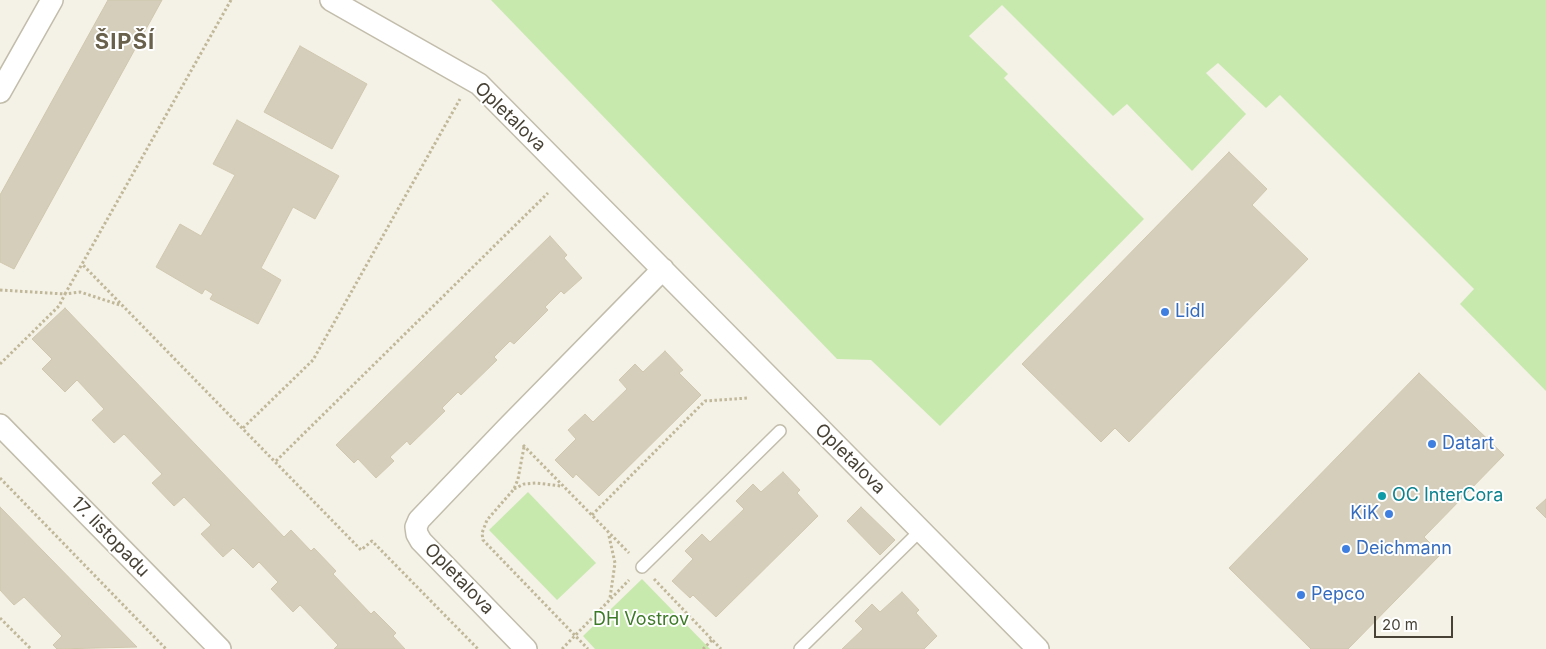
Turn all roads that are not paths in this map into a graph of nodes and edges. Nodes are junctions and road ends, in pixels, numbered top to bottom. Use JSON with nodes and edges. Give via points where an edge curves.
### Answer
{"nodes":[{"id":1,"x":52,"y":0,"type":"edge"},
{"id":2,"x":331,"y":0,"type":"edge"},
{"id":3,"x":0,"y":92,"type":"edge"},
{"id":4,"x":663,"y":269,"type":"junction"},
{"id":5,"x":0,"y":425,"type":"edge"},
{"id":6,"x":780,"y":431,"type":"dead end"},
{"id":7,"x":921,"y":530,"type":"junction"},
{"id":8,"x":642,"y":567,"type":"road end"},
{"id":9,"x":1034,"y":648,"type":"edge"},
{"id":10,"x":220,"y":649,"type":"edge"},
{"id":11,"x":526,"y":649,"type":"edge"},
{"id":12,"x":800,"y":649,"type":"edge"}],
"edges":[{"from":1,"to":3,"type":"street"},
{"from":2,"to":4,"type":"street","name":"Opletalova","via":[[480,84]]},
{"from":4,"to":7,"type":"street","name":"Opletalova"},
{"from":4,"to":11,"type":"street","name":"Opletalova","via":[[506,429],[419,520],[416,527],[416,534]]},
{"from":5,"to":10,"type":"street","name":"17. listopadu"},
{"from":6,"to":8,"type":"lane"},
{"from":7,"to":9,"type":"street","name":"Opletalova"},
{"from":7,"to":12,"type":"lane"}]}
